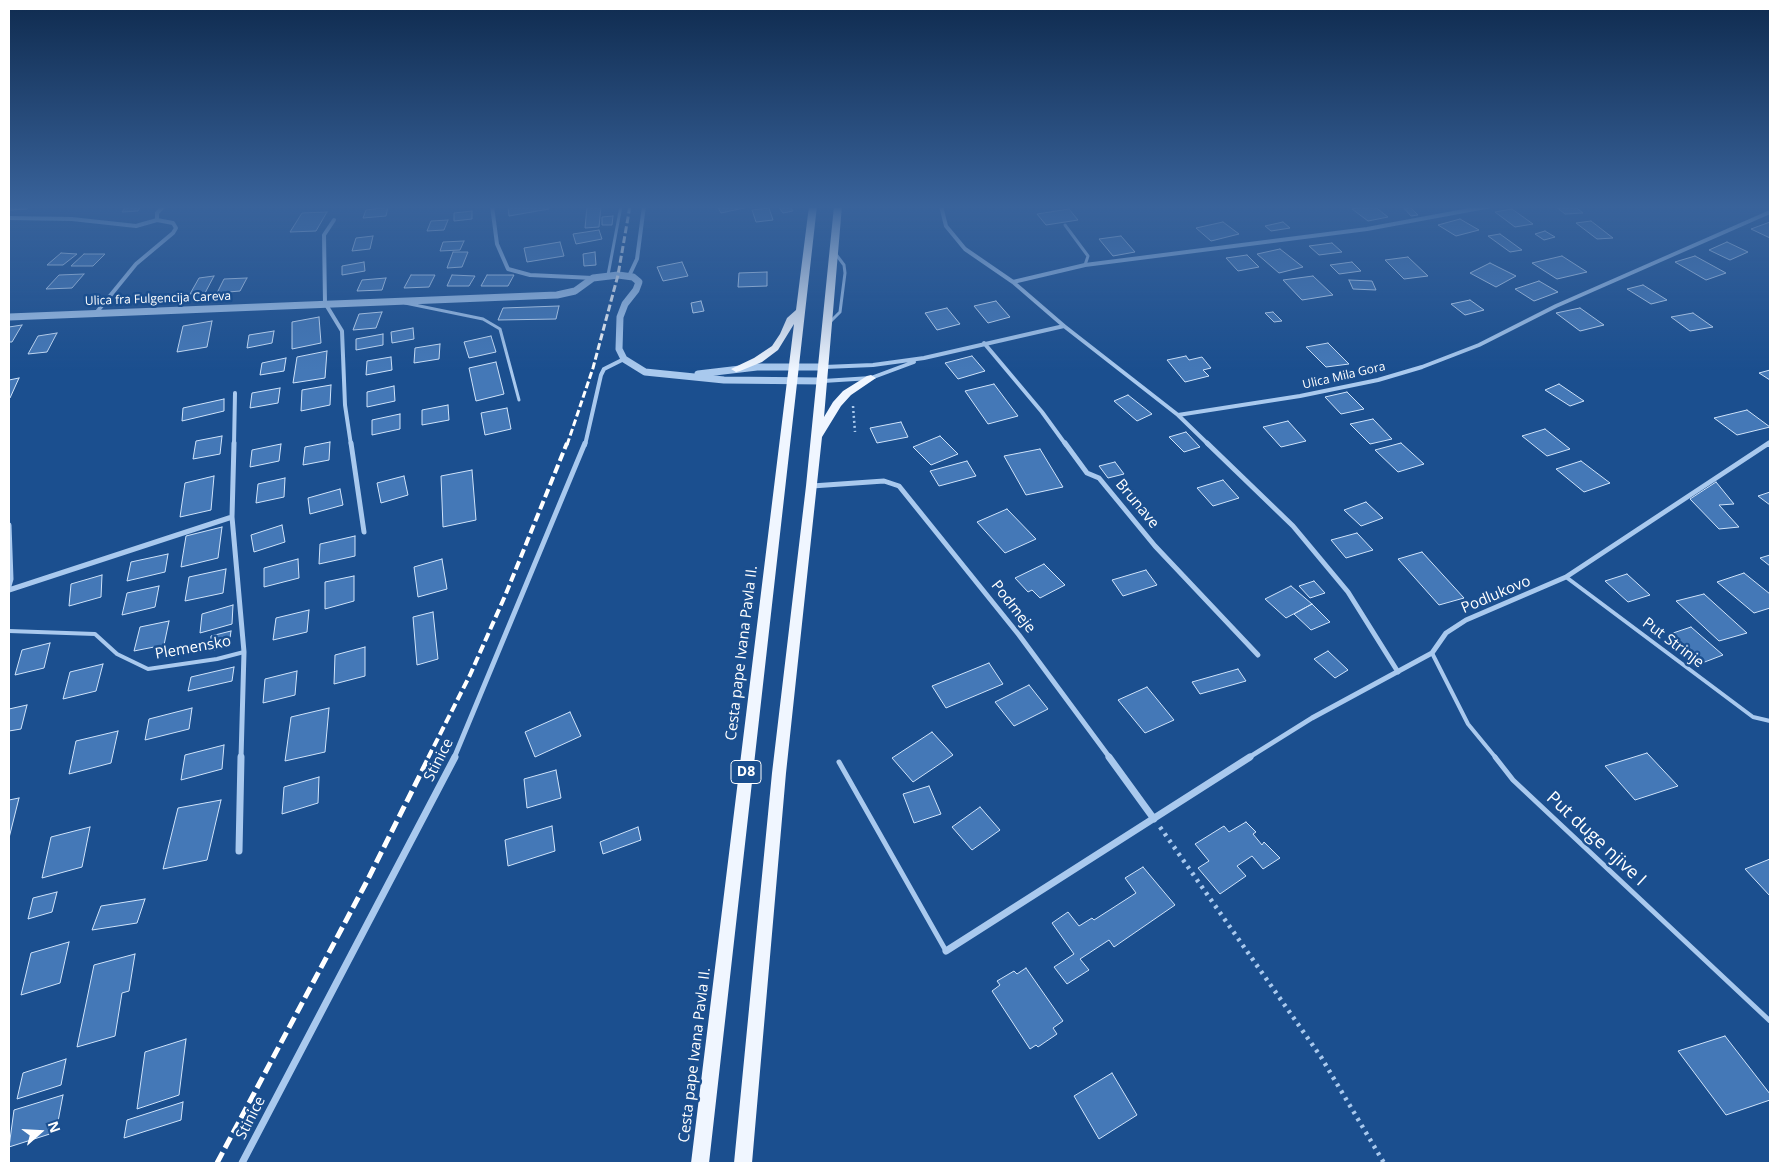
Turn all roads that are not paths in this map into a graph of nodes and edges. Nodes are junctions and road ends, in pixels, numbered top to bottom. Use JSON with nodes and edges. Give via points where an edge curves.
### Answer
{"nodes":[{"id":1,"x":140,"y":261,"type":"edge"},
{"id":2,"x":323,"y":261,"type":"edge"},
{"id":3,"x":504,"y":261,"type":"edge"},
{"id":4,"x":611,"y":261,"type":"edge"},
{"id":5,"x":636,"y":261,"type":"edge"},
{"id":6,"x":807,"y":261,"type":"edge"},
{"id":7,"x":833,"y":261,"type":"edge"},
{"id":8,"x":982,"y":261,"type":"edge"},
{"id":9,"x":1086,"y":261,"type":"edge"},
{"id":10,"x":1119,"y":261,"type":"edge"},
{"id":11,"x":1659,"y":261,"type":"edge"},
{"id":12,"x":1085,"y":265,"type":"junction"},
{"id":13,"x":608,"y":275,"type":"junction"},
{"id":14,"x":628,"y":276,"type":"junction"},
{"id":15,"x":593,"y":278,"type":"junction"},
{"id":16,"x":1013,"y":282,"type":"junction"},
{"id":17,"x":402,"y":300,"type":"junction"},
{"id":18,"x":325,"y":303,"type":"junction"},
{"id":19,"x":801,"y":310,"type":"junction"},
{"id":20,"x":96,"y":313,"type":"junction"},
{"id":21,"x":9,"y":317,"type":"edge"},
{"id":22,"x":1064,"y":326,"type":"junction"},
{"id":23,"x":984,"y":343,"type":"junction"},
{"id":24,"x":924,"y":358,"type":"junction"},
{"id":25,"x":624,"y":359,"type":"junction"},
{"id":26,"x":794,"y":367,"type":"junction"},
{"id":27,"x":824,"y":367,"type":"junction"},
{"id":28,"x":736,"y":370,"type":"junction"},
{"id":29,"x":678,"y":376,"type":"junction"},
{"id":30,"x":870,"y":378,"type":"junction"},
{"id":31,"x":792,"y":382,"type":"junction"},
{"id":32,"x":823,"y":382,"type":"junction"},
{"id":33,"x":235,"y":393,"type":"dead end"},
{"id":34,"x":519,"y":400,"type":"dead end"},
{"id":35,"x":1178,"y":415,"type":"junction"},
{"id":36,"x":817,"y":436,"type":"junction"},
{"id":37,"x":1770,"y":443,"type":"edge"},
{"id":38,"x":812,"y":486,"type":"junction"},
{"id":39,"x":232,"y":516,"type":"junction"},
{"id":40,"x":9,"y":525,"type":"edge"},
{"id":41,"x":364,"y":532,"type":"dead end"},
{"id":42,"x":1566,"y":577,"type":"junction"},
{"id":43,"x":9,"y":586,"type":"edge"},
{"id":44,"x":9,"y":590,"type":"edge"},
{"id":45,"x":9,"y":631,"type":"edge"},
{"id":46,"x":244,"y":652,"type":"junction"},
{"id":47,"x":1432,"y":653,"type":"junction"},
{"id":48,"x":1258,"y":655,"type":"dead end"},
{"id":49,"x":1398,"y":672,"type":"junction"},
{"id":50,"x":1770,"y":721,"type":"edge"},
{"id":51,"x":839,"y":762,"type":"dead end"},
{"id":52,"x":1154,"y":819,"type":"junction"},
{"id":53,"x":239,"y":851,"type":"dead end"},
{"id":54,"x":946,"y":951,"type":"joint"},
{"id":55,"x":1770,"y":1021,"type":"edge"},
{"id":56,"x":242,"y":1163,"type":"edge"},
{"id":57,"x":700,"y":1163,"type":"edge"},
{"id":58,"x":743,"y":1163,"type":"edge"}],
"edges":[{"from":1,"to":20,"type":"street"},
{"from":2,"to":18,"type":"street"},
{"from":3,"to":15,"type":"street","via":[[508,269],[530,275]]},
{"from":4,"to":13,"type":"lane"},
{"from":5,"to":14,"type":"street"},
{"from":6,"to":19,"type":"main road","name":"Cesta pape Ivana Pavla II.","number":"D8"},
{"from":7,"to":27,"type":"main road","number":"D8"},
{"from":8,"to":16,"type":"street"},
{"from":9,"to":12,"type":"lane"},
{"from":10,"to":12,"type":"street"},
{"from":11,"to":35,"type":"street","name":"Ulica Mila Gora","via":[[1556,306],[1479,345],[1422,367],[1300,396]]},
{"from":12,"to":16,"type":"street"},
{"from":13,"to":14,"type":"street","name":"Ulica fra Fulgencija Careva"},
{"from":13,"to":15,"type":"street","name":"Ulica fra Fulgencija Careva"},
{"from":14,"to":25,"type":"street","via":[[637,278],[639,282],[620,317],[619,348]]},
{"from":15,"to":17,"type":"street","name":"Ulica fra Fulgencija Careva","via":[[575,291],[557,295]]},
{"from":16,"to":22,"type":"street"},
{"from":17,"to":18,"type":"street","name":"Ulica fra Fulgencija Careva"},
{"from":17,"to":34,"type":"lane","via":[[406,304],[483,320],[500,328]]},
{"from":18,"to":20,"type":"street","name":"Ulica fra Fulgencija Careva"},
{"from":18,"to":41,"type":"street","via":[[342,331],[345,405]]},
{"from":19,"to":26,"type":"main road","name":"Cesta pape Ivana Pavla II.","number":"D8"},
{"from":19,"to":28,"type":"main road","via":[[792,318],[774,348]]},
{"from":20,"to":21,"type":"street","name":"Ulica fra Fulgencija Careva"},
{"from":22,"to":23,"type":"street"},
{"from":22,"to":35,"type":"street"},
{"from":23,"to":24,"type":"street"},
{"from":23,"to":48,"type":"street","name":"Brunave","via":[[1042,412],[1087,473],[1099,478],[1155,546]]},
{"from":24,"to":27,"type":"street"},
{"from":24,"to":30,"type":"street"},
{"from":25,"to":29,"type":"street","via":[[645,372]]},
{"from":25,"to":56,"type":"street","name":"Stinice","via":[[604,369],[601,375],[585,445],[461,746]]},
{"from":26,"to":27,"type":"street"},
{"from":26,"to":28,"type":"street"},
{"from":26,"to":31,"type":"main road","name":"Cesta pape Ivana Pavla II.","number":"D8"},
{"from":27,"to":32,"type":"main road","number":"D8"},
{"from":28,"to":29,"type":"street"},
{"from":29,"to":31,"type":"street"},
{"from":30,"to":32,"type":"street"},
{"from":30,"to":36,"type":"main road","via":[[847,393]]},
{"from":31,"to":32,"type":"street"},
{"from":31,"to":57,"type":"main road","name":"Cesta pape Ivana Pavla II.","number":"D8"},
{"from":32,"to":36,"type":"main road","number":"D8"},
{"from":33,"to":39,"type":"street","name":"Plemensko"},
{"from":35,"to":49,"type":"street","via":[[1293,526],[1348,592]]},
{"from":36,"to":38,"type":"main road","number":"D8"},
{"from":37,"to":42,"type":"street","name":"Podlukovo"},
{"from":38,"to":52,"type":"street","name":"Podmeje","via":[[884,481],[899,486],[1019,635]]},
{"from":38,"to":58,"type":"main road","number":"D8","via":[[779,773]]},
{"from":39,"to":44,"type":"street"},
{"from":39,"to":46,"type":"street","name":"Plemensko"},
{"from":40,"to":43,"type":"street"},
{"from":42,"to":47,"type":"street","name":"Podlukovo","via":[[1466,620],[1446,633]]},
{"from":42,"to":50,"type":"lane","name":"Put Strinje","via":[[1753,717]]},
{"from":45,"to":46,"type":"lane","name":"Plemensko","via":[[95,634],[116,654],[148,669]]},
{"from":46,"to":53,"type":"street","name":"Plemensko"},
{"from":47,"to":49,"type":"street","name":"Podlukovo"},
{"from":47,"to":55,"type":"lane","name":"Put duge njive I","via":[[1468,724],[1514,780]]},
{"from":49,"to":52,"type":"street","name":"Podlukovo","via":[[1312,718]]},
{"from":51,"to":54,"type":"lane"},
{"from":52,"to":54,"type":"street","name":"Podlukovo"}]}
